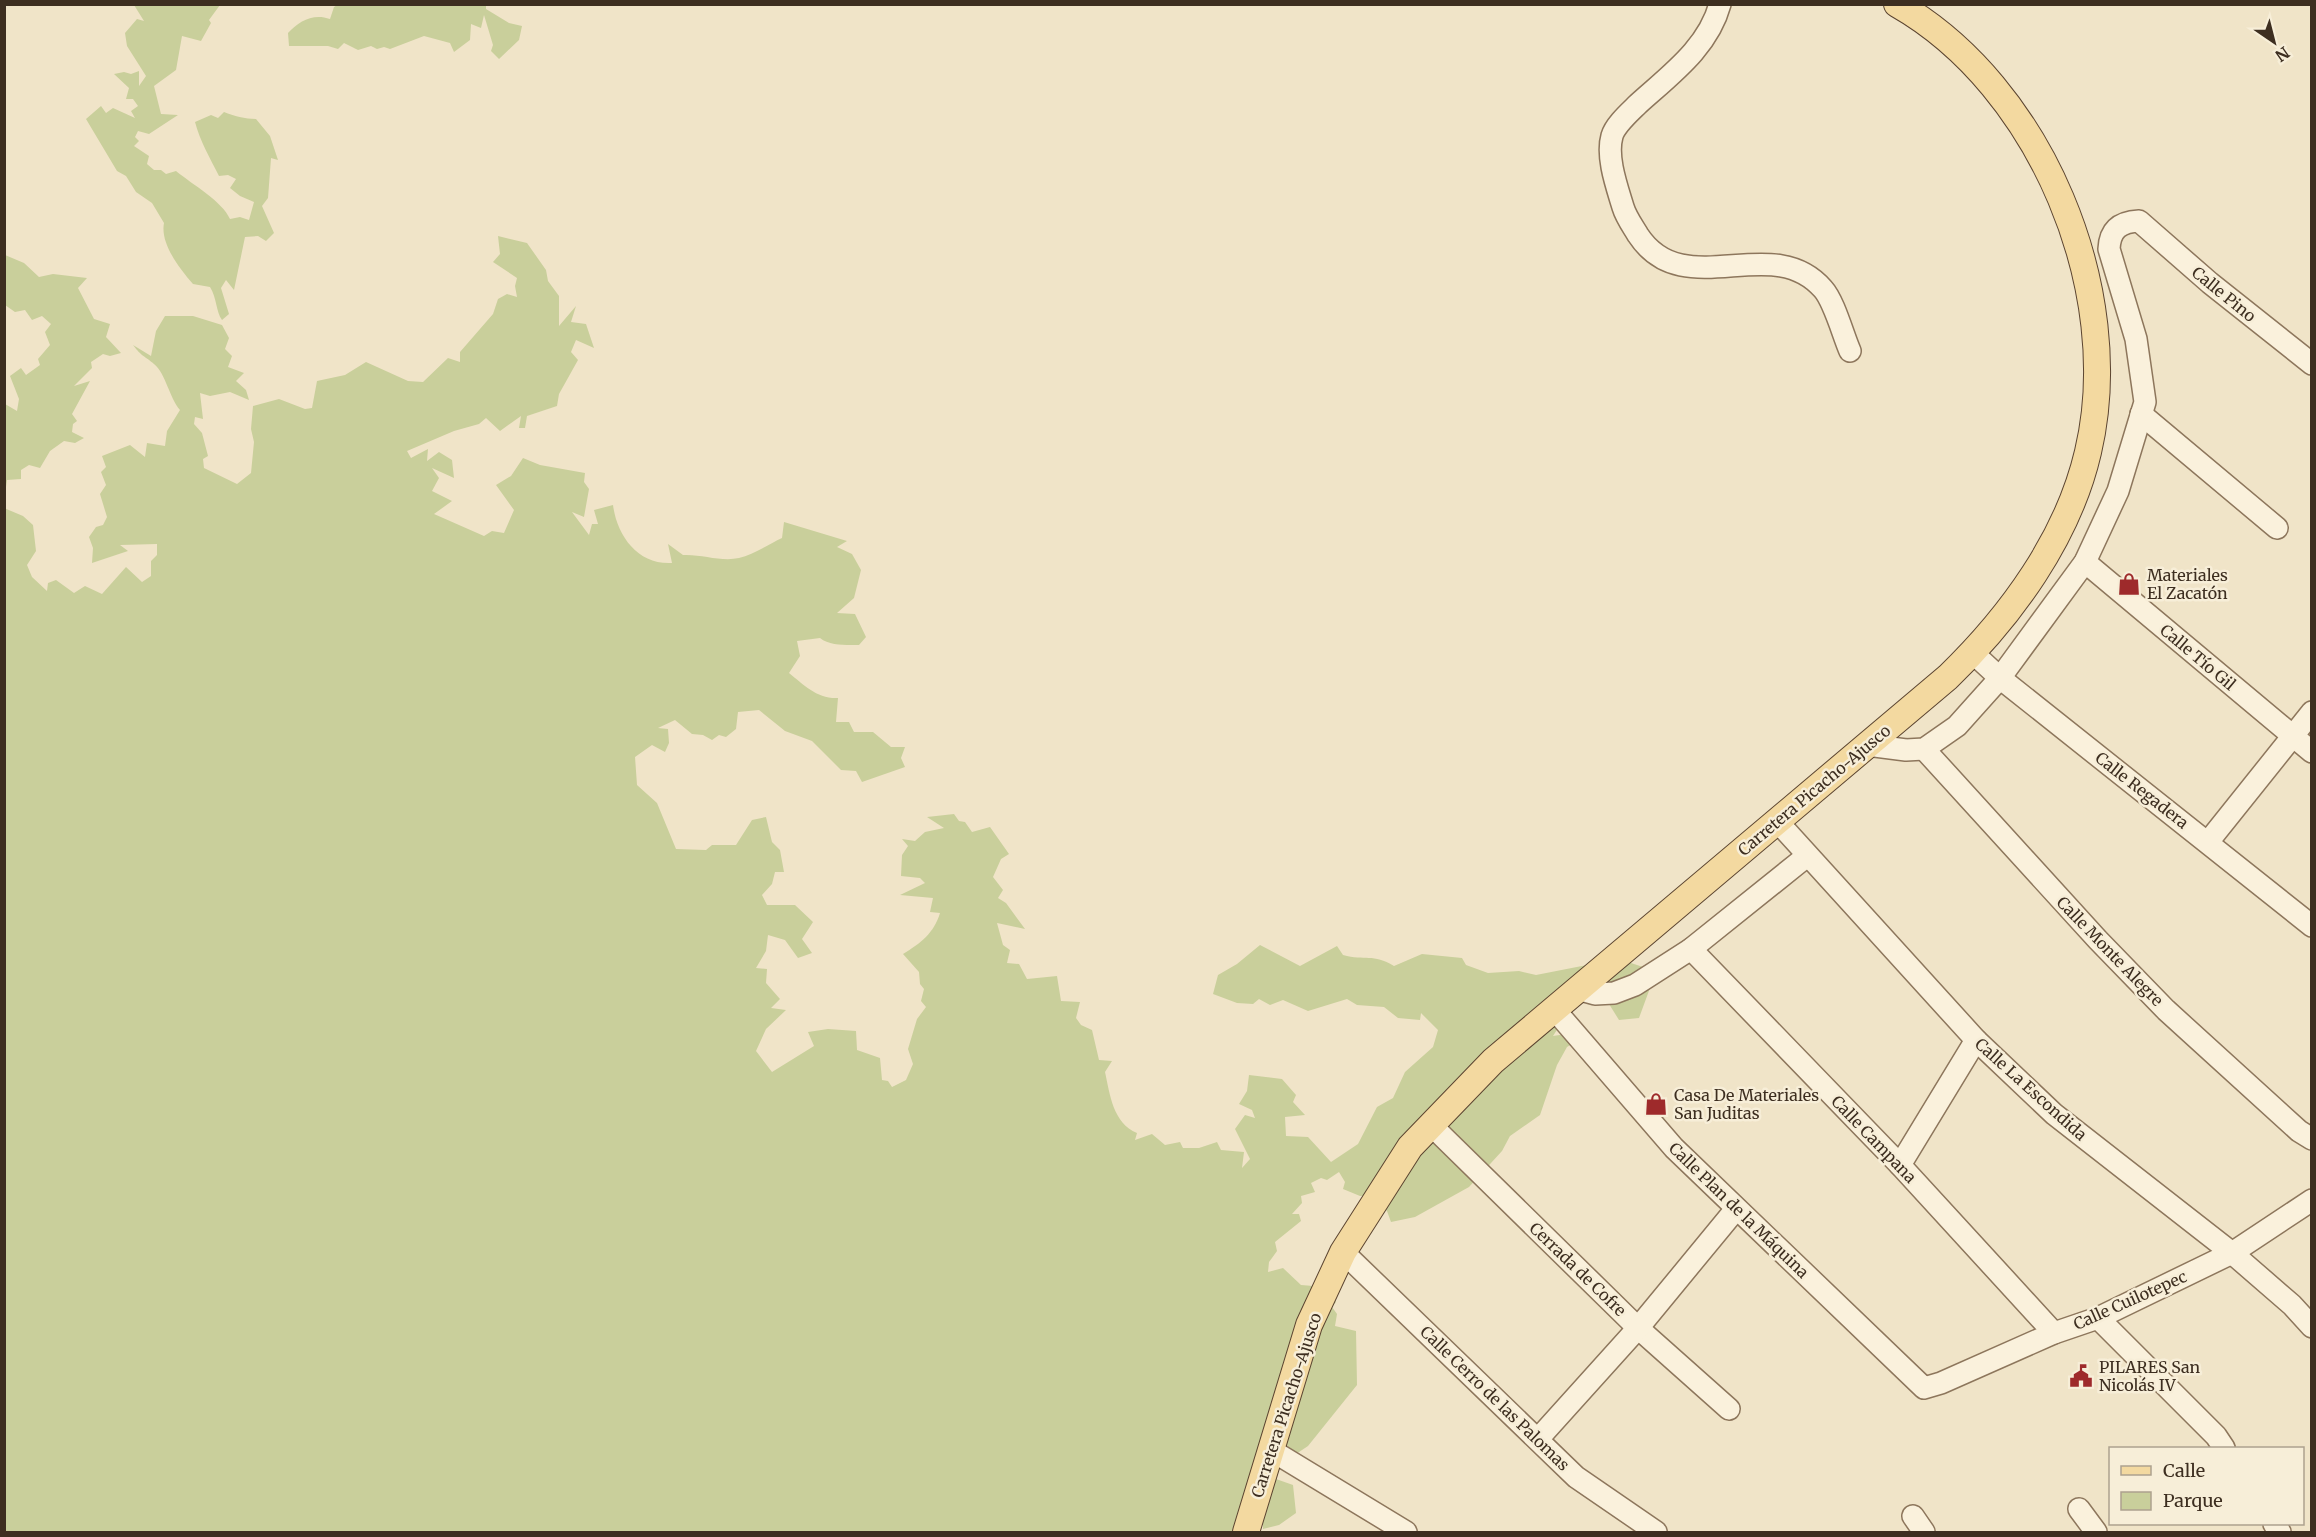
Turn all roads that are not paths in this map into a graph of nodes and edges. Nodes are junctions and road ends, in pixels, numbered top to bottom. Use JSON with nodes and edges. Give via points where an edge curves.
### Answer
{"nodes":[{"id":1,"x":1720,"y":4,"type":"edge"},
{"id":2,"x":1897,"y":4,"type":"edge"},
{"id":3,"x":1850,"y":351,"type":"dead end"},
{"id":4,"x":2312,"y":364,"type":"edge"},
{"id":5,"x":2141,"y":414,"type":"junction"},
{"id":6,"x":2277,"y":528,"type":"dead end"},
{"id":7,"x":2085,"y":562,"type":"junction"},
{"id":8,"x":1973,"y":653,"type":"junction"},
{"id":9,"x":2000,"y":678,"type":"junction"},
{"id":10,"x":2312,"y":712,"type":"edge"},
{"id":11,"x":2291,"y":736,"type":"junction"},
{"id":12,"x":1867,"y":745,"type":"junction"},
{"id":13,"x":1924,"y":749,"type":"junction"},
{"id":14,"x":2312,"y":752,"type":"edge"},
{"id":15,"x":1777,"y":821,"type":"junction"},
{"id":16,"x":2208,"y":842,"type":"junction"},
{"id":17,"x":1807,"y":856,"type":"junction"},
{"id":18,"x":2312,"y":926,"type":"edge"},
{"id":19,"x":1691,"y":949,"type":"junction"},
{"id":20,"x":1577,"y":989,"type":"junction"},
{"id":21,"x":1554,"y":1009,"type":"junction"},
{"id":22,"x":1976,"y":1040,"type":"junction"},
{"id":23,"x":1431,"y":1125,"type":"junction"},
{"id":24,"x":2312,"y":1139,"type":"edge"},
{"id":25,"x":1900,"y":1165,"type":"junction"},
{"id":26,"x":2312,"y":1200,"type":"edge"},
{"id":27,"x":1736,"y":1209,"type":"junction"},
{"id":28,"x":1343,"y":1252,"type":"junction"},
{"id":29,"x":2232,"y":1253,"type":"junction"},
{"id":30,"x":2098,"y":1318,"type":"junction"},
{"id":31,"x":2312,"y":1327,"type":"edge"},
{"id":32,"x":1638,"y":1328,"type":"junction"},
{"id":33,"x":2054,"y":1333,"type":"junction"},
{"id":34,"x":1941,"y":1383,"type":"joint"},
{"id":35,"x":1729,"y":1408,"type":"dead end"},
{"id":36,"x":1538,"y":1438,"type":"junction"},
{"id":37,"x":2223,"y":1447,"type":"edge"},
{"id":38,"x":1271,"y":1450,"type":"junction"},
{"id":39,"x":2079,"y":1509,"type":"dead end"},
{"id":40,"x":1653,"y":1532,"type":"edge"},
{"id":41,"x":1246,"y":1533,"type":"edge"},
{"id":42,"x":1406,"y":1533,"type":"edge"},
{"id":43,"x":2096,"y":1533,"type":"edge"}],
"edges":[{"from":1,"to":3,"type":"street","via":[[1700,47],[1628,114],[1612,135],[1612,173],[1626,216],[1647,248],[1669,263],[1696,268],[1773,264],[1797,269],[1824,289]]},
{"from":2,"to":8,"type":"main road","name":"Carretera Picacho-Ajusco","via":[[1954,44],[2004,97],[2030,135],[2064,206],[2094,320],[2096,393],[2088,452],[2066,514],[2033,577]]},
{"from":4,"to":5,"type":"street","name":"Calle Pino","via":[[2139,221],[2126,222],[2115,228],[2109,249],[2136,339],[2145,402]]},
{"from":5,"to":6,"type":"street"},
{"from":5,"to":7,"type":"street","via":[[2118,491]]},
{"from":7,"to":9,"type":"street"},
{"from":7,"to":11,"type":"street","name":"Calle Tío Gil"},
{"from":8,"to":9,"type":"street","name":"Calle Regadera"},
{"from":8,"to":12,"type":"main road","name":"Carretera Picacho-Ajusco"},
{"from":9,"to":13,"type":"street","via":[[1957,726]]},
{"from":9,"to":16,"type":"street","name":"Calle Regadera"},
{"from":10,"to":11,"type":"street"},
{"from":11,"to":14,"type":"street","name":"Calle Tío Gil"},
{"from":11,"to":16,"type":"street"},
{"from":12,"to":13,"type":"street"},
{"from":12,"to":15,"type":"main road","name":"Carretera Picacho-Ajusco"},
{"from":13,"to":24,"type":"street","name":"Calle Monte Alegre","via":[[2166,1010]]},
{"from":15,"to":17,"type":"street","name":"Calle La Escondida"},
{"from":15,"to":20,"type":"main road","name":"Carretera Picacho-Ajusco"},
{"from":16,"to":18,"type":"street","name":"Calle Regadera"},
{"from":17,"to":19,"type":"street"},
{"from":17,"to":22,"type":"street","name":"Calle La Escondida"},
{"from":19,"to":20,"type":"street","via":[[1635,985],[1614,993]]},
{"from":19,"to":25,"type":"street","name":"Calle Campana"},
{"from":20,"to":21,"type":"main road","name":"Carretera Picacho-Ajusco"},
{"from":21,"to":23,"type":"main road","name":"Carretera Picacho-Ajusco","via":[[1493,1061]]},
{"from":21,"to":27,"type":"street","name":"Calle Plan de la Máquina","via":[[1674,1148]]},
{"from":22,"to":25,"type":"street"},
{"from":22,"to":29,"type":"street","name":"Calle La Escondida","via":[[2054,1114]]},
{"from":23,"to":28,"type":"main road","name":"Carretera Picacho-Ajusco","via":[[1410,1147]]},
{"from":23,"to":32,"type":"street","name":"Cerrada de Cofre"},
{"from":25,"to":33,"type":"street","name":"Calle Campana"},
{"from":26,"to":29,"type":"street","name":"Calle Cuilotepec"},
{"from":27,"to":32,"type":"street"},
{"from":27,"to":34,"type":"street","name":"Calle Plan de la Máquina","via":[[1924,1388]]},
{"from":28,"to":36,"type":"street","name":"Calle Cerro de las Palomas"},
{"from":28,"to":38,"type":"main road","name":"Carretera Picacho-Ajusco","via":[[1309,1325]]},
{"from":29,"to":30,"type":"street","name":"Calle Cuilotepec"},
{"from":29,"to":31,"type":"street","name":"Calle La Escondida"},
{"from":30,"to":33,"type":"street","name":"Calle Cuilotepec"},
{"from":30,"to":37,"type":"street"},
{"from":32,"to":35,"type":"street","name":"Cerrada de Cofre"},
{"from":32,"to":36,"type":"street"},
{"from":33,"to":34,"type":"street","name":"Calle Cuilotepec"},
{"from":36,"to":40,"type":"street","name":"Calle Cerro de las Palomas","via":[[1576,1477]]},
{"from":38,"to":41,"type":"main road","name":"Carretera Picacho-Ajusco"},
{"from":38,"to":42,"type":"street"},
{"from":39,"to":43,"type":"street"}]}
